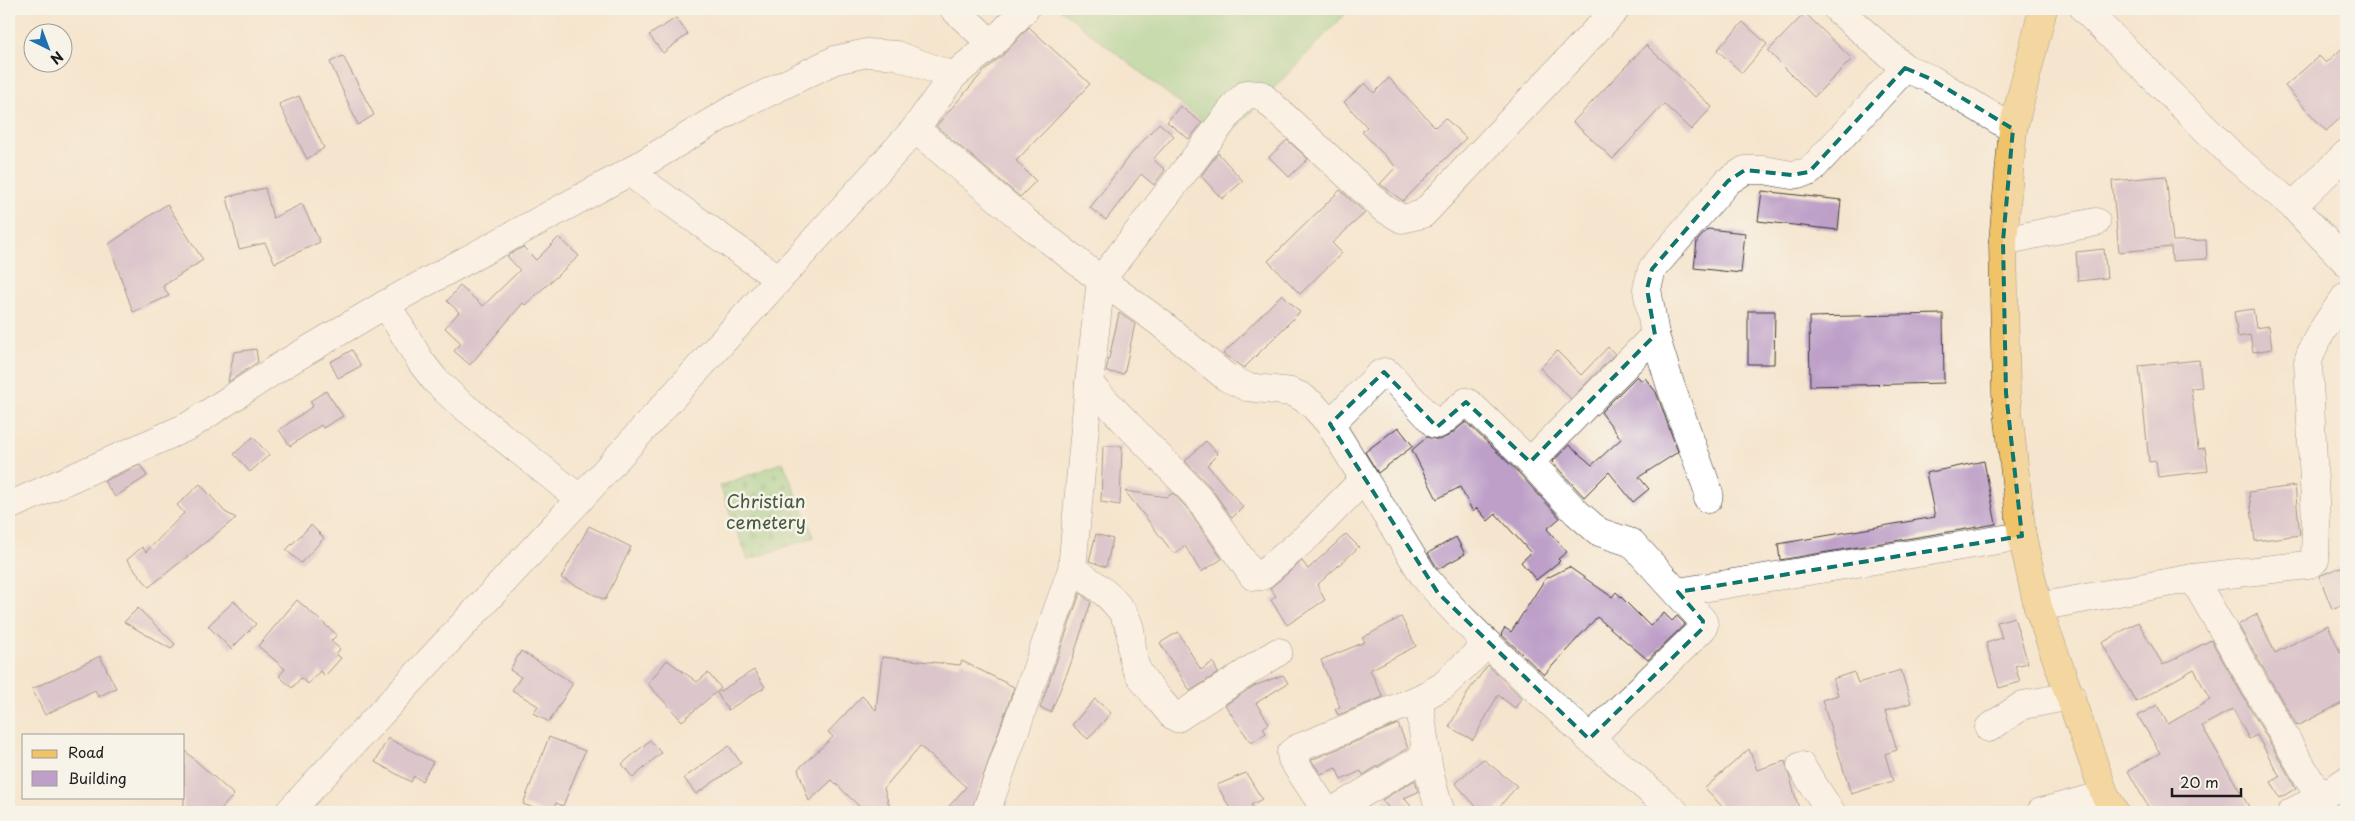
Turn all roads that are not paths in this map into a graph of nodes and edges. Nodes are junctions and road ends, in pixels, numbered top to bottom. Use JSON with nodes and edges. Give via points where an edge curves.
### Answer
{"nodes":[{"id":1,"x":954,"y":9,"type":"edge"},
{"id":2,"x":1025,"y":9,"type":"edge"},
{"id":3,"x":1616,"y":9,"type":"edge"},
{"id":4,"x":1837,"y":9,"type":"edge"},
{"id":5,"x":2044,"y":9,"type":"edge"},
{"id":6,"x":2084,"y":9,"type":"edge"},
{"id":7,"x":992,"y":44,"type":"junction"},
{"id":8,"x":1905,"y":68,"type":"junction"},
{"id":9,"x":953,"y":76,"type":"junction"},
{"id":10,"x":915,"y":129,"type":"junction"},
{"id":11,"x":2013,"y":130,"type":"junction"},
{"id":12,"x":2346,"y":154,"type":"edge"},
{"id":13,"x":629,"y":172,"type":"junction"},
{"id":14,"x":2293,"y":206,"type":"junction"},
{"id":15,"x":2096,"y":222,"type":"dead end"},
{"id":16,"x":2003,"y":241,"type":"junction"},
{"id":17,"x":2346,"y":262,"type":"edge"},
{"id":18,"x":779,"y":280,"type":"junction"},
{"id":19,"x":1101,"y":280,"type":"junction"},
{"id":20,"x":2346,"y":296,"type":"edge"},
{"id":21,"x":386,"y":304,"type":"junction"},
{"id":22,"x":1655,"y":335,"type":"junction"},
{"id":23,"x":1089,"y":384,"type":"junction"},
{"id":24,"x":1330,"y":424,"type":"junction"},
{"id":25,"x":1530,"y":462,"type":"junction"},
{"id":26,"x":1364,"y":479,"type":"junction"},
{"id":27,"x":1708,"y":499,"type":"dead end"},
{"id":28,"x":580,"y":500,"type":"junction"},
{"id":29,"x":9,"y":506,"type":"edge"},
{"id":30,"x":2022,"y":536,"type":"junction"},
{"id":31,"x":1072,"y":569,"type":"junction"},
{"id":32,"x":2194,"y":578,"type":"junction"},
{"id":33,"x":1678,"y":592,"type":"junction"},
{"id":34,"x":2038,"y":607,"type":"junction"},
{"id":35,"x":1487,"y":644,"type":"junction"},
{"id":36,"x":1278,"y":652,"type":"dead end"},
{"id":37,"x":2071,"y":696,"type":"junction"},
{"id":38,"x":1419,"y":699,"type":"junction"},
{"id":39,"x":1989,"y":728,"type":"dead end"},
{"id":40,"x":1588,"y":739,"type":"junction"},
{"id":41,"x":1426,"y":756,"type":"junction"},
{"id":42,"x":1801,"y":766,"type":"dead end"},
{"id":43,"x":2346,"y":780,"type":"edge"},
{"id":44,"x":2320,"y":798,"type":"junction"},
{"id":45,"x":2110,"y":803,"type":"edge"},
{"id":46,"x":289,"y":812,"type":"edge"},
{"id":47,"x":986,"y":812,"type":"edge"},
{"id":48,"x":1327,"y":812,"type":"edge"},
{"id":49,"x":1331,"y":812,"type":"edge"},
{"id":50,"x":1441,"y":812,"type":"edge"},
{"id":51,"x":1675,"y":812,"type":"edge"},
{"id":52,"x":1831,"y":812,"type":"edge"},
{"id":53,"x":2041,"y":812,"type":"edge"},
{"id":54,"x":2292,"y":812,"type":"edge"}],
"edges":[{"from":1,"to":7,"type":"street"},
{"from":2,"to":7,"type":"street"},
{"from":3,"to":19,"type":"street","via":[[1423,214],[1402,220],[1384,208],[1261,95],[1247,94],[1236,103]]},
{"from":4,"to":8,"type":"street"},
{"from":5,"to":11,"type":"main road"},
{"from":6,"to":14,"type":"street","via":[[2232,154]]},
{"from":7,"to":9,"type":"street"},
{"from":8,"to":11,"type":"street","via":[[1931,79]]},
{"from":8,"to":22,"type":"street","via":[[1809,172],[1792,175],[1746,170],[1728,181],[1652,269],[1647,288]]},
{"from":9,"to":10,"type":"street"},
{"from":9,"to":13,"type":"street","via":[[896,55],[867,53],[835,60],[730,111]]},
{"from":10,"to":18,"type":"street"},
{"from":10,"to":19,"type":"street"},
{"from":11,"to":16,"type":"main road"},
{"from":12,"to":14,"type":"street"},
{"from":13,"to":18,"type":"street"},
{"from":13,"to":21,"type":"street"},
{"from":14,"to":17,"type":"street"},
{"from":15,"to":16,"type":"street"},
{"from":16,"to":30,"type":"main road","via":[[2006,393]]},
{"from":18,"to":28,"type":"street"},
{"from":19,"to":23,"type":"street"},
{"from":19,"to":24,"type":"street","via":[[1226,377],[1247,387],[1291,392],[1313,405]]},
{"from":20,"to":32,"type":"street","via":[[2315,344],[2308,362],[2315,560],[2308,565]]},
{"from":21,"to":28,"type":"street","via":[[435,380]]},
{"from":21,"to":29,"type":"street","via":[[281,366],[189,426]]},
{"from":22,"to":25,"type":"street"},
{"from":22,"to":27,"type":"street"},
{"from":23,"to":26,"type":"street","via":[[1199,498],[1253,576],[1261,576],[1310,534]]},
{"from":23,"to":31,"type":"street"},
{"from":24,"to":25,"type":"street","via":[[1384,372],[1435,424],[1466,402],[1470,404]]},
{"from":24,"to":26,"type":"street"},
{"from":25,"to":33,"type":"street","via":[[1576,512],[1599,532],[1632,543]]},
{"from":26,"to":35,"type":"street","via":[[1424,576]]},
{"from":28,"to":46,"type":"street"},
{"from":30,"to":33,"type":"street"},
{"from":30,"to":34,"type":"main road"},
{"from":31,"to":36,"type":"street","via":[[1104,592],[1120,610],[1130,628],[1137,671],[1177,718]]},
{"from":31,"to":47,"type":"street"},
{"from":32,"to":34,"type":"street"},
{"from":32,"to":44,"type":"street"},
{"from":33,"to":40,"type":"street","via":[[1703,621],[1702,629]]},
{"from":34,"to":37,"type":"main road"},
{"from":35,"to":38,"type":"street","via":[[1451,680]]},
{"from":35,"to":40,"type":"street"},
{"from":37,"to":39,"type":"street","via":[[2022,704]]},
{"from":37,"to":45,"type":"main road"},
{"from":38,"to":41,"type":"street"},
{"from":38,"to":48,"type":"street","via":[[1291,753]]},
{"from":40,"to":51,"type":"street"},
{"from":41,"to":49,"type":"street"},
{"from":41,"to":50,"type":"street"},
{"from":42,"to":52,"type":"street"},
{"from":43,"to":44,"type":"street"},
{"from":44,"to":54,"type":"street"},
{"from":45,"to":53,"type":"street"}]}
